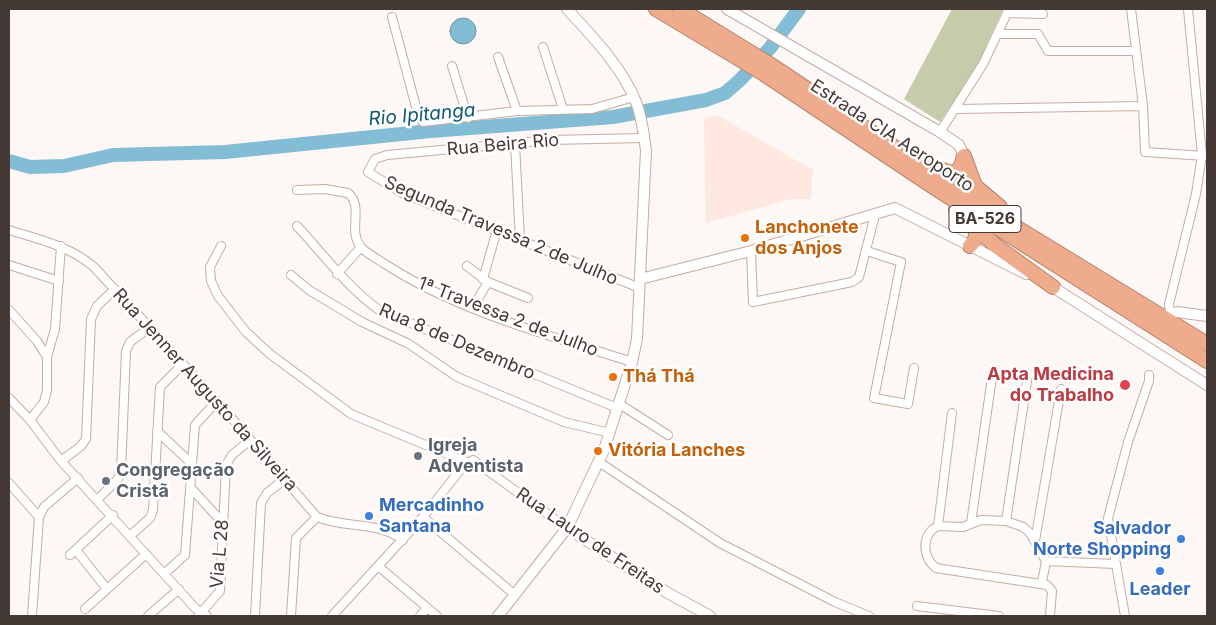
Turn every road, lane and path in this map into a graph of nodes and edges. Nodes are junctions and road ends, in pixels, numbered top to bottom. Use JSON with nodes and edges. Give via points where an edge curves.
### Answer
{"nodes":[{"id":1,"x":567,"y":9,"type":"edge"},
{"id":2,"x":656,"y":9,"type":"edge"},
{"id":3,"x":680,"y":9,"type":"edge"},
{"id":4,"x":727,"y":9,"type":"edge"},
{"id":5,"x":1131,"y":9,"type":"edge"},
{"id":6,"x":1188,"y":9,"type":"edge"},
{"id":7,"x":1008,"y":11,"type":"edge"},
{"id":8,"x":1043,"y":14,"type":"dead end"},
{"id":9,"x":392,"y":17,"type":"dead end"},
{"id":10,"x":998,"y":34,"type":"junction"},
{"id":11,"x":543,"y":46,"type":"dead end"},
{"id":12,"x":1136,"y":50,"type":"junction"},
{"id":13,"x":744,"y":56,"type":"junction"},
{"id":14,"x":498,"y":57,"type":"dead end"},
{"id":15,"x":452,"y":66,"type":"dead end"},
{"id":16,"x":767,"y":70,"type":"junction"},
{"id":17,"x":636,"y":100,"type":"junction"},
{"id":18,"x":1143,"y":106,"type":"junction"},
{"id":19,"x":836,"y":108,"type":"junction"},
{"id":20,"x":563,"y":109,"type":"junction"},
{"id":21,"x":956,"y":109,"type":"junction"},
{"id":22,"x":517,"y":111,"type":"junction"},
{"id":23,"x":468,"y":118,"type":"junction"},
{"id":24,"x":940,"y":132,"type":"junction"},
{"id":25,"x":644,"y":138,"type":"junction"},
{"id":26,"x":515,"y":144,"type":"junction"},
{"id":27,"x":964,"y":156,"type":"junction"},
{"id":28,"x":1205,"y":156,"type":"edge"},
{"id":29,"x":368,"y":169,"type":"joint"},
{"id":30,"x":932,"y":186,"type":"junction"},
{"id":31,"x":297,"y":190,"type":"dead end"},
{"id":32,"x":875,"y":215,"type":"junction"},
{"id":33,"x":296,"y":226,"type":"dead end"},
{"id":34,"x":977,"y":229,"type":"junction"},
{"id":35,"x":9,"y":230,"type":"edge"},
{"id":36,"x":497,"y":230,"type":"junction"},
{"id":37,"x":520,"y":240,"type":"junction"},
{"id":38,"x":61,"y":246,"type":"junction"},
{"id":39,"x":221,"y":246,"type":"dead end"},
{"id":40,"x":970,"y":246,"type":"junction"},
{"id":41,"x":361,"y":247,"type":"junction"},
{"id":42,"x":1054,"y":248,"type":"junction"},
{"id":43,"x":751,"y":251,"type":"junction"},
{"id":44,"x":867,"y":251,"type":"junction"},
{"id":45,"x":9,"y":265,"type":"edge"},
{"id":46,"x":467,"y":266,"type":"dead end"},
{"id":47,"x":337,"y":274,"type":"junction"},
{"id":48,"x":291,"y":275,"type":"dead end"},
{"id":49,"x":486,"y":280,"type":"junction"},
{"id":50,"x":59,"y":281,"type":"junction"},
{"id":51,"x":640,"y":284,"type":"junction"},
{"id":52,"x":1053,"y":287,"type":"junction"},
{"id":53,"x":115,"y":289,"type":"junction"},
{"id":54,"x":528,"y":298,"type":"dead end"},
{"id":55,"x":473,"y":307,"type":"junction"},
{"id":56,"x":9,"y":310,"type":"edge"},
{"id":57,"x":1168,"y":316,"type":"junction"},
{"id":58,"x":1207,"y":316,"type":"edge"},
{"id":59,"x":150,"y":327,"type":"junction"},
{"id":60,"x":1207,"y":344,"type":"edge"},
{"id":61,"x":47,"y":356,"type":"junction"},
{"id":62,"x":1207,"y":361,"type":"edge"},
{"id":63,"x":632,"y":362,"type":"junction"},
{"id":64,"x":183,"y":364,"type":"junction"},
{"id":65,"x":914,"y":368,"type":"dead end"},
{"id":66,"x":1149,"y":375,"type":"dead end"},
{"id":67,"x":992,"y":378,"type":"dead end"},
{"id":68,"x":1027,"y":381,"type":"dead end"},
{"id":69,"x":1207,"y":385,"type":"edge"},
{"id":70,"x":1060,"y":389,"type":"dead end"},
{"id":71,"x":9,"y":398,"type":"edge"},
{"id":72,"x":217,"y":401,"type":"junction"},
{"id":73,"x":618,"y":405,"type":"junction"},
{"id":74,"x":952,"y":413,"type":"dead end"},
{"id":75,"x":30,"y":420,"type":"junction"},
{"id":76,"x":157,"y":431,"type":"junction"},
{"id":77,"x":610,"y":433,"type":"junction"},
{"id":78,"x":668,"y":435,"type":"dead end"},
{"id":79,"x":250,"y":440,"type":"junction"},
{"id":80,"x":61,"y":461,"type":"junction"},
{"id":81,"x":471,"y":462,"type":"junction"},
{"id":82,"x":599,"y":462,"type":"junction"},
{"id":83,"x":191,"y":463,"type":"junction"},
{"id":84,"x":78,"y":478,"type":"junction"},
{"id":85,"x":285,"y":479,"type":"junction"},
{"id":86,"x":9,"y":483,"type":"edge"},
{"id":87,"x":190,"y":486,"type":"junction"},
{"id":88,"x":98,"y":499,"type":"junction"},
{"id":89,"x":113,"y":515,"type":"junction"},
{"id":90,"x":39,"y":517,"type":"junction"},
{"id":91,"x":317,"y":517,"type":"junction"},
{"id":92,"x":423,"y":517,"type":"junction"},
{"id":93,"x":1006,"y":521,"type":"junction"},
{"id":94,"x":223,"y":523,"type":"junction"},
{"id":95,"x":971,"y":523,"type":"junction"},
{"id":96,"x":938,"y":526,"type":"junction"},
{"id":97,"x":567,"y":528,"type":"junction"},
{"id":98,"x":131,"y":536,"type":"junction"},
{"id":99,"x":403,"y":540,"type":"junction"},
{"id":100,"x":1035,"y":541,"type":"junction"},
{"id":101,"x":76,"y":550,"type":"junction"},
{"id":102,"x":146,"y":554,"type":"junction"},
{"id":103,"x":70,"y":555,"type":"dead end"},
{"id":104,"x":1046,"y":561,"type":"junction"},
{"id":105,"x":1115,"y":564,"type":"junction"},
{"id":106,"x":378,"y":566,"type":"junction"},
{"id":107,"x":164,"y":574,"type":"junction"},
{"id":108,"x":1042,"y":582,"type":"junction"},
{"id":109,"x":106,"y":588,"type":"junction"},
{"id":110,"x":179,"y":589,"type":"junction"},
{"id":111,"x":515,"y":594,"type":"junction"},
{"id":112,"x":917,"y":606,"type":"dead end"},
{"id":113,"x":427,"y":608,"type":"junction"},
{"id":114,"x":85,"y":610,"type":"dead end"},
{"id":115,"x":503,"y":614,"type":"edge"},
{"id":116,"x":202,"y":615,"type":"edge"},
{"id":117,"x":32,"y":616,"type":"edge"},
{"id":118,"x":148,"y":616,"type":"edge"},
{"id":119,"x":255,"y":616,"type":"edge"},
{"id":120,"x":291,"y":616,"type":"edge"},
{"id":121,"x":332,"y":616,"type":"edge"},
{"id":122,"x":420,"y":616,"type":"edge"},
{"id":123,"x":437,"y":616,"type":"edge"},
{"id":124,"x":710,"y":616,"type":"edge"},
{"id":125,"x":869,"y":616,"type":"edge"},
{"id":126,"x":999,"y":616,"type":"edge"},
{"id":127,"x":1050,"y":616,"type":"edge"},
{"id":128,"x":1125,"y":616,"type":"edge"}],
"edges":[{"from":1,"to":17,"type":"street","via":[[589,32]]},
{"from":2,"to":13,"type":"highway","name":"Estrada CIA Aeroporto","number":"BA-526"},
{"from":3,"to":13,"type":"highway","name":"Estrada CIA Aeroporto","number":"BA-526"},
{"from":4,"to":24,"type":"street"},
{"from":5,"to":12,"type":"street"},
{"from":6,"to":28,"type":"street"},
{"from":7,"to":8,"type":"street"},
{"from":7,"to":10,"type":"street"},
{"from":9,"to":23,"type":"street","via":[[421,122]]},
{"from":10,"to":12,"type":"street","via":[[1038,34],[1048,51]]},
{"from":10,"to":21,"type":"street"},
{"from":11,"to":20,"type":"street"},
{"from":12,"to":18,"type":"street"},
{"from":13,"to":16,"type":"highway","name":"Estrada CIA Aeroporto","number":"BA-526"},
{"from":14,"to":22,"type":"street"},
{"from":15,"to":23,"type":"street"},
{"from":16,"to":19,"type":"highway","name":"Estrada CIA Aeroporto","number":"BA-526"},
{"from":16,"to":30,"type":"highway","name":"Estrada CIA Aeroporto","number":"BA-526"},
{"from":17,"to":20,"type":"street","via":[[592,109]]},
{"from":17,"to":25,"type":"street"},
{"from":18,"to":21,"type":"street"},
{"from":18,"to":28,"type":"street","via":[[1145,152]]},
{"from":19,"to":27,"type":"highway","via":[[862,118],[944,171],[956,172]]},
{"from":19,"to":42,"type":"highway","name":"Estrada CIA Aeroporto","number":"BA-526","via":[[993,212]]},
{"from":20,"to":22,"type":"street"},
{"from":21,"to":24,"type":"street"},
{"from":22,"to":23,"type":"street"},
{"from":24,"to":27,"type":"street","via":[[959,145]]},
{"from":25,"to":26,"type":"street","name":"Rua Beira Rio","via":[[567,139]]},
{"from":25,"to":51,"type":"street"},
{"from":26,"to":29,"type":"street","name":"Rua Beira Rio","via":[[383,156]]},
{"from":26,"to":37,"type":"street"},
{"from":27,"to":42,"type":"highway","via":[[971,180],[979,191]]},
{"from":28,"to":57,"type":"street"},
{"from":29,"to":36,"type":"street","name":"Segunda Travessa 2 de Julho","via":[[370,174],[402,193]]},
{"from":30,"to":34,"type":"highway"},
{"from":30,"to":62,"type":"highway","name":"Estrada CIA Aeroporto","number":"BA-526"},
{"from":31,"to":41,"type":"street","via":[[324,189],[348,193],[356,202],[355,229]]},
{"from":32,"to":40,"type":"street","via":[[895,208]]},
{"from":32,"to":43,"type":"street"},
{"from":32,"to":44,"type":"street"},
{"from":33,"to":47,"type":"street","name":"Rua 8 de Dezembro"},
{"from":34,"to":40,"type":"highway"},
{"from":34,"to":52,"type":"highway"},
{"from":35,"to":38,"type":"street","name":"Rua Jenner Augusto da Silveira"},
{"from":36,"to":37,"type":"street","name":"Segunda Travessa 2 de Julho"},
{"from":36,"to":49,"type":"street"},
{"from":37,"to":51,"type":"street","name":"Segunda Travessa 2 de Julho"},
{"from":38,"to":50,"type":"street"},
{"from":38,"to":53,"type":"street","name":"Rua Jenner Augusto da Silveira","via":[[87,260]]},
{"from":39,"to":81,"type":"street","name":"Rua Lauro de Freitas","via":[[210,267],[211,281],[218,296],[246,332],[270,354],[351,414]]},
{"from":40,"to":52,"type":"street"},
{"from":41,"to":47,"type":"street"},
{"from":41,"to":55,"type":"street","name":"1ª Travessa 2 de Julho","via":[[402,275]]},
{"from":42,"to":57,"type":"highway","name":"Estrada CIA Aeroporto","number":"BA-526"},
{"from":43,"to":44,"type":"street","via":[[753,302],[852,282],[859,277]]},
{"from":43,"to":51,"type":"street"},
{"from":44,"to":65,"type":"street","via":[[901,262],[874,398],[908,404]]},
{"from":45,"to":50,"type":"street"},
{"from":46,"to":49,"type":"street"},
{"from":47,"to":73,"type":"street","name":"Rua 8 de Dezembro","via":[[378,310]]},
{"from":48,"to":77,"type":"street","via":[[309,290],[362,322],[409,344],[457,377],[564,422]]},
{"from":49,"to":54,"type":"street"},
{"from":49,"to":55,"type":"street"},
{"from":50,"to":61,"type":"street","via":[[55,329]]},
{"from":51,"to":63,"type":"street","via":[[637,339]]},
{"from":52,"to":69,"type":"street"},
{"from":53,"to":59,"type":"street","name":"Rua Jenner Augusto da Silveira"},
{"from":53,"to":80,"type":"street","via":[[97,306],[91,318],[86,438],[81,446]]},
{"from":55,"to":63,"type":"street","name":"1ª Travessa 2 de Julho"},
{"from":56,"to":61,"type":"street"},
{"from":57,"to":58,"type":"street","via":[[1184,312]]},
{"from":57,"to":60,"type":"highway","name":"Estrada CIA Aeroporto","number":"BA-526"},
{"from":59,"to":64,"type":"street","name":"Rua Jenner Augusto da Silveira"},
{"from":59,"to":88,"type":"street","via":[[130,342],[126,351],[120,471],[118,479]]},
{"from":61,"to":75,"type":"street","via":[[48,380],[44,402]]},
{"from":63,"to":73,"type":"street"},
{"from":64,"to":72,"type":"street","name":"Rua Jenner Augusto da Silveira"},
{"from":64,"to":76,"type":"street","via":[[160,387]]},
{"from":66,"to":105,"type":"street","via":[[1110,505],[1109,532]]},
{"from":67,"to":95,"type":"street"},
{"from":68,"to":93,"type":"street"},
{"from":70,"to":100,"type":"street"},
{"from":71,"to":75,"type":"street"},
{"from":72,"to":79,"type":"street","name":"Rua Jenner Augusto da Silveira"},
{"from":72,"to":83,"type":"street","via":[[196,422]]},
{"from":73,"to":77,"type":"street"},
{"from":73,"to":78,"type":"street","name":"Rua 8 de Dezembro"},
{"from":74,"to":96,"type":"street"},
{"from":75,"to":80,"type":"street"},
{"from":76,"to":83,"type":"street"},
{"from":76,"to":98,"type":"street","via":[[153,510],[150,518]]},
{"from":77,"to":82,"type":"street"},
{"from":79,"to":85,"type":"street","name":"Rua Jenner Augusto da Silveira"},
{"from":79,"to":94,"type":"street","name":"Via L 28","via":[[232,455],[226,465]]},
{"from":80,"to":84,"type":"street"},
{"from":81,"to":92,"type":"street","via":[[461,469]]},
{"from":81,"to":97,"type":"street","name":"Rua Lauro de Freitas"},
{"from":82,"to":97,"type":"street"},
{"from":82,"to":125,"type":"street","via":[[720,543]]},
{"from":83,"to":87,"type":"street"},
{"from":84,"to":88,"type":"street"},
{"from":84,"to":90,"type":"street","via":[[44,507]]},
{"from":85,"to":91,"type":"street","name":"Rua Jenner Augusto da Silveira"},
{"from":85,"to":119,"type":"street","via":[[267,493],[261,503]]},
{"from":86,"to":90,"type":"street"},
{"from":87,"to":94,"type":"street"},
{"from":87,"to":107,"type":"street","via":[[185,555]]},
{"from":88,"to":89,"type":"street"},
{"from":89,"to":98,"type":"street"},
{"from":89,"to":101,"type":"street"},
{"from":90,"to":117,"type":"street"},
{"from":91,"to":99,"type":"street","via":[[336,523],[378,527]]},
{"from":91,"to":120,"type":"street","via":[[296,538]]},
{"from":92,"to":99,"type":"street"},
{"from":92,"to":111,"type":"street"},
{"from":93,"to":95,"type":"street"},
{"from":93,"to":100,"type":"street","via":[[1023,527]]},
{"from":94,"to":116,"type":"street","name":"Via L 28","via":[[220,591]]},
{"from":95,"to":96,"type":"street"},
{"from":96,"to":108,"type":"street","via":[[928,534],[925,553],[936,568]]},
{"from":97,"to":111,"type":"street"},
{"from":97,"to":124,"type":"street","name":"Rua Lauro de Freitas","via":[[666,592]]},
{"from":98,"to":102,"type":"street"},
{"from":99,"to":106,"type":"street"},
{"from":100,"to":104,"type":"street"},
{"from":101,"to":103,"type":"street"},
{"from":101,"to":109,"type":"street"},
{"from":102,"to":107,"type":"street"},
{"from":102,"to":109,"type":"street"},
{"from":104,"to":105,"type":"street"},
{"from":104,"to":108,"type":"street"},
{"from":105,"to":128,"type":"street"},
{"from":106,"to":113,"type":"street"},
{"from":106,"to":121,"type":"street"},
{"from":107,"to":110,"type":"street"},
{"from":108,"to":127,"type":"street","via":[[1052,591]]},
{"from":109,"to":114,"type":"street"},
{"from":110,"to":116,"type":"street"},
{"from":110,"to":118,"type":"street"},
{"from":111,"to":115,"type":"street"},
{"from":112,"to":126,"type":"street"},
{"from":113,"to":122,"type":"street"},
{"from":113,"to":123,"type":"street"}]}
